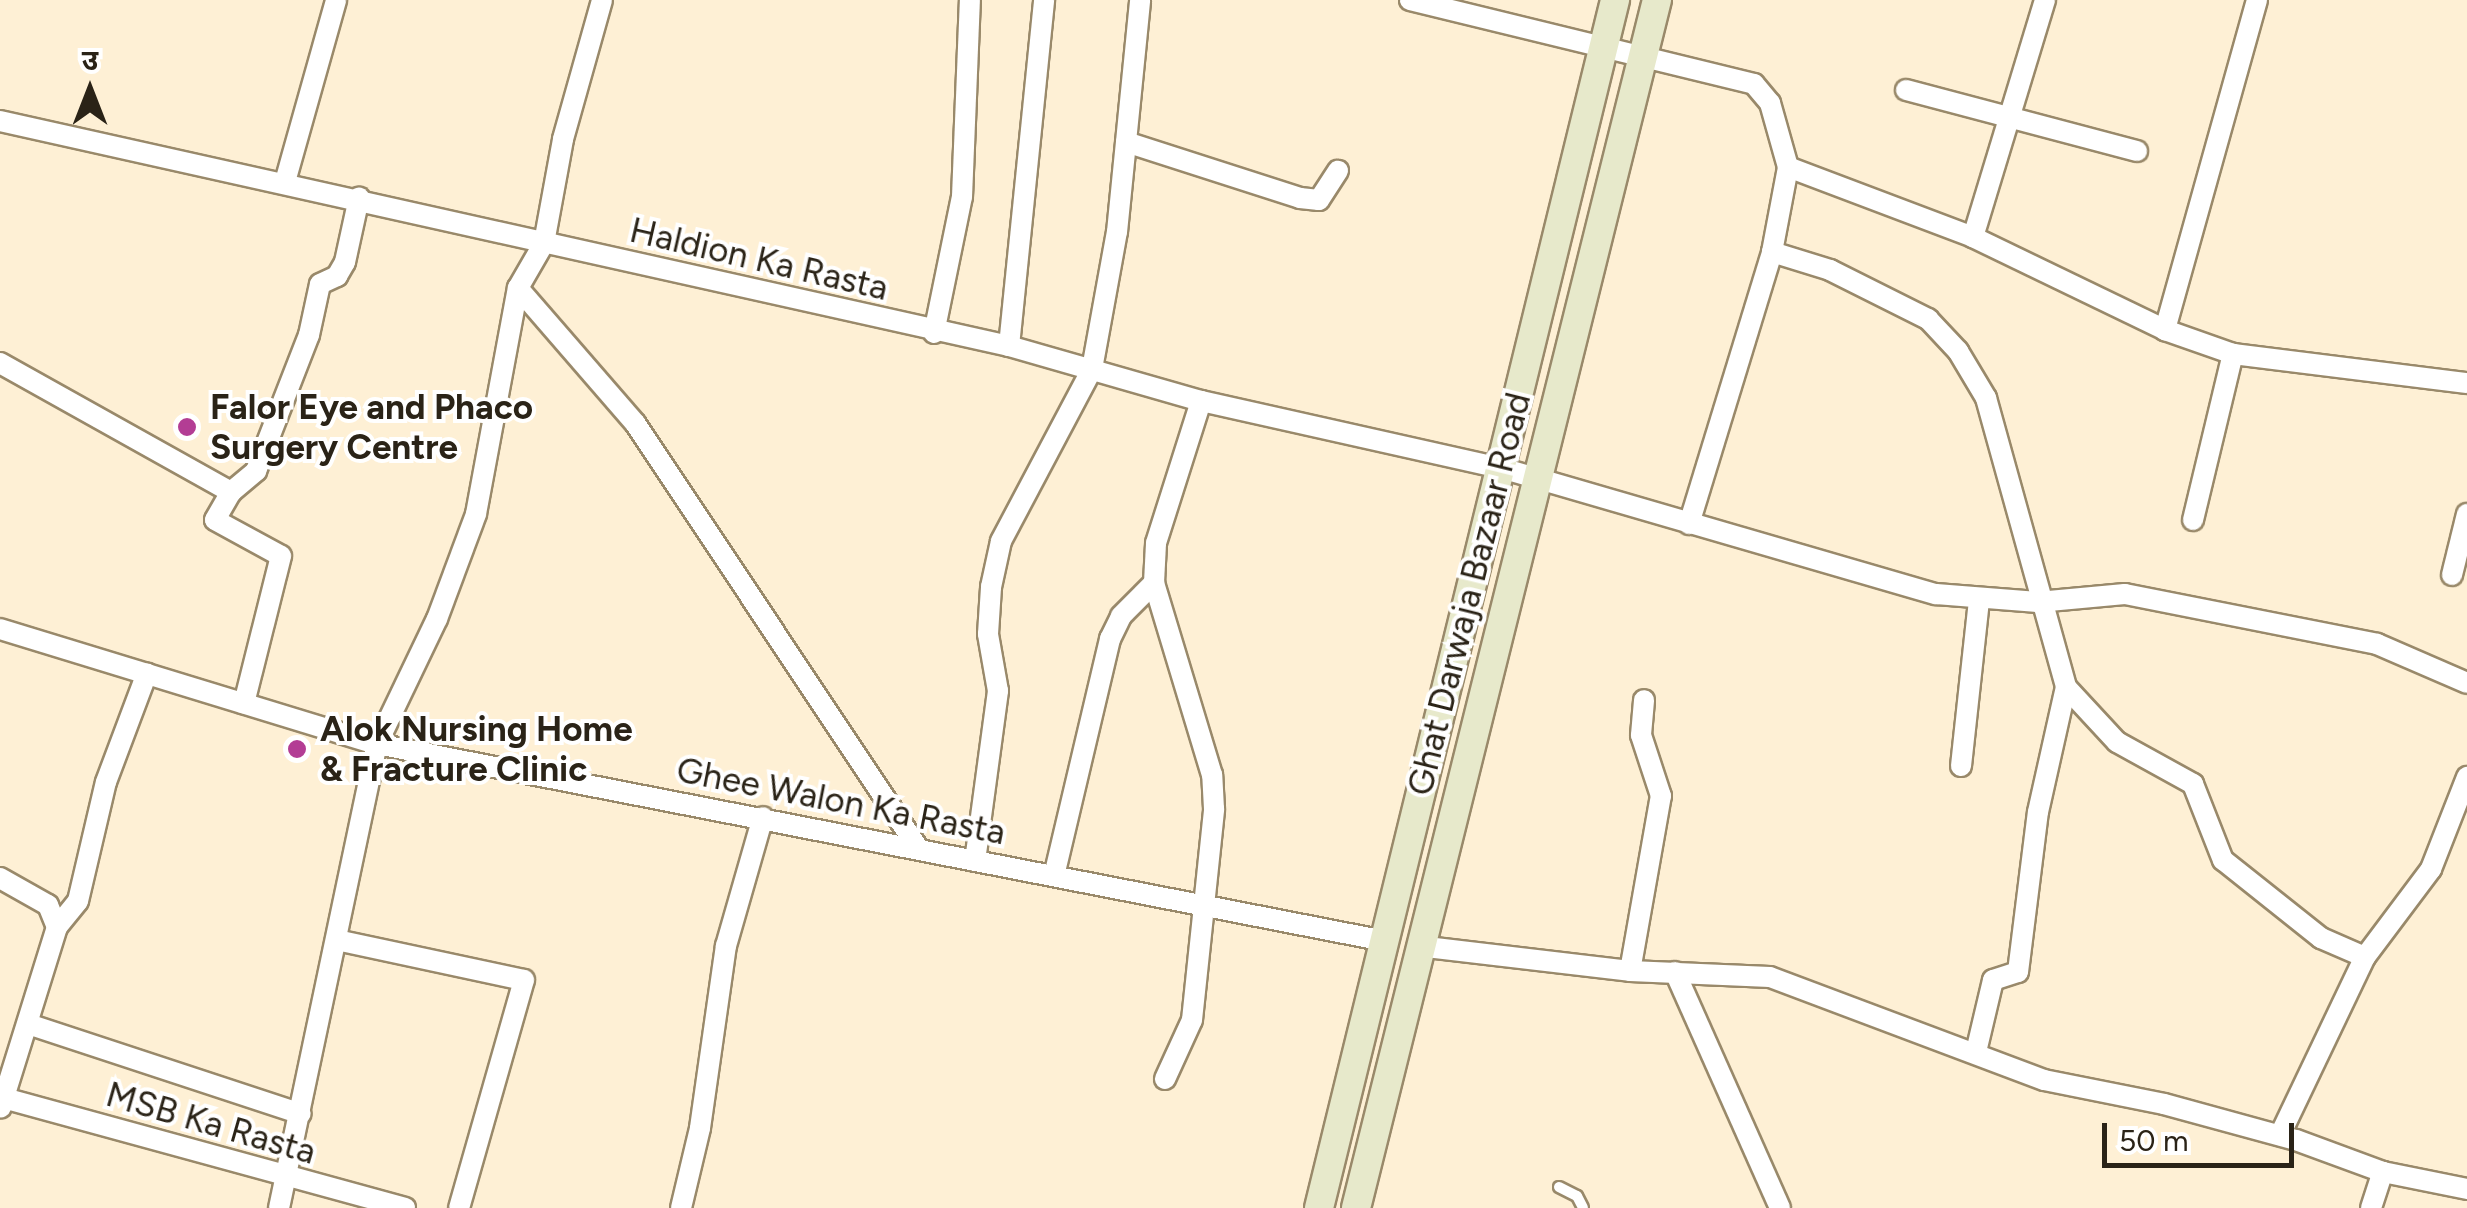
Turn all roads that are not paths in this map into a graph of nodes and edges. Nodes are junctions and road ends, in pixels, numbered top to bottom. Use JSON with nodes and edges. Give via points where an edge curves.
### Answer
{"nodes":[{"id":1,"x":336,"y":0,"type":"edge"},
{"id":2,"x":602,"y":0,"type":"edge"},
{"id":3,"x":970,"y":0,"type":"edge"},
{"id":4,"x":1044,"y":0,"type":"edge"},
{"id":5,"x":1140,"y":0,"type":"edge"},
{"id":6,"x":1410,"y":0,"type":"edge"},
{"id":7,"x":1615,"y":0,"type":"edge"},
{"id":8,"x":1657,"y":0,"type":"edge"},
{"id":9,"x":2045,"y":0,"type":"edge"},
{"id":10,"x":2257,"y":0,"type":"edge"},
{"id":11,"x":1605,"y":43,"type":"junction"},
{"id":12,"x":1643,"y":53,"type":"junction"},
{"id":13,"x":1906,"y":90,"type":"dead end"},
{"id":14,"x":2010,"y":116,"type":"junction"},
{"id":15,"x":0,"y":121,"type":"edge"},
{"id":16,"x":1126,"y":142,"type":"junction"},
{"id":17,"x":2137,"y":151,"type":"dead end"},
{"id":18,"x":1788,"y":166,"type":"junction"},
{"id":19,"x":1338,"y":171,"type":"dead end"},
{"id":20,"x":284,"y":182,"type":"junction"},
{"id":21,"x":359,"y":198,"type":"junction"},
{"id":22,"x":1973,"y":236,"type":"junction"},
{"id":23,"x":544,"y":244,"type":"junction"},
{"id":24,"x":1772,"y":252,"type":"junction"},
{"id":25,"x":518,"y":288,"type":"junction"},
{"id":26,"x":2165,"y":330,"type":"junction"},
{"id":27,"x":934,"y":333,"type":"junction"},
{"id":28,"x":1009,"y":346,"type":"junction"},
{"id":29,"x":2232,"y":354,"type":"junction"},
{"id":30,"x":0,"y":362,"type":"edge"},
{"id":31,"x":1092,"y":369,"type":"junction"},
{"id":32,"x":2467,"y":383,"type":"edge"},
{"id":33,"x":1201,"y":401,"type":"junction"},
{"id":34,"x":1501,"y":468,"type":"junction"},
{"id":35,"x":1538,"y":481,"type":"junction"},
{"id":36,"x":231,"y":492,"type":"junction"},
{"id":37,"x":2467,"y":514,"type":"edge"},
{"id":38,"x":2193,"y":520,"type":"dead end"},
{"id":39,"x":1690,"y":524,"type":"junction"},
{"id":40,"x":2452,"y":576,"type":"dead end"},
{"id":41,"x":1154,"y":583,"type":"junction"},
{"id":42,"x":1980,"y":601,"type":"junction"},
{"id":43,"x":2038,"y":602,"type":"junction"},
{"id":44,"x":0,"y":628,"type":"edge"},
{"id":45,"x":146,"y":673,"type":"junction"},
{"id":46,"x":2467,"y":683,"type":"edge"},
{"id":47,"x":2066,"y":686,"type":"junction"},
{"id":48,"x":1644,"y":700,"type":"dead end"},
{"id":49,"x":244,"y":703,"type":"junction"},
{"id":50,"x":376,"y":744,"type":"junction"},
{"id":51,"x":1962,"y":766,"type":"dead end"},
{"id":52,"x":2467,"y":777,"type":"edge"},
{"id":53,"x":2461,"y":813,"type":"edge"},
{"id":54,"x":763,"y":818,"type":"junction"},
{"id":55,"x":918,"y":848,"type":"junction"},
{"id":56,"x":975,"y":861,"type":"junction"},
{"id":57,"x":1054,"y":876,"type":"junction"},
{"id":58,"x":0,"y":878,"type":"edge"},
{"id":59,"x":1204,"y":906,"type":"junction"},
{"id":60,"x":57,"y":927,"type":"junction"},
{"id":61,"x":336,"y":940,"type":"junction"},
{"id":62,"x":1384,"y":941,"type":"junction"},
{"id":63,"x":1418,"y":946,"type":"junction"},
{"id":64,"x":2365,"y":957,"type":"junction"},
{"id":65,"x":1630,"y":971,"type":"junction"},
{"id":66,"x":1675,"y":972,"type":"junction"},
{"id":67,"x":28,"y":1024,"type":"junction"},
{"id":68,"x":1976,"y":1052,"type":"junction"},
{"id":69,"x":1164,"y":1079,"type":"dead end"},
{"id":70,"x":1,"y":1102,"type":"edge"},
{"id":71,"x":301,"y":1114,"type":"junction"},
{"id":72,"x":2280,"y":1135,"type":"junction"},
{"id":73,"x":2382,"y":1172,"type":"junction"},
{"id":74,"x":287,"y":1179,"type":"junction"},
{"id":75,"x":1559,"y":1187,"type":"dead end"},
{"id":76,"x":2467,"y":1189,"type":"edge"},
{"id":77,"x":279,"y":1208,"type":"edge"},
{"id":78,"x":405,"y":1208,"type":"edge"},
{"id":79,"x":459,"y":1208,"type":"edge"},
{"id":80,"x":681,"y":1208,"type":"edge"},
{"id":81,"x":1319,"y":1208,"type":"edge"},
{"id":82,"x":1356,"y":1208,"type":"edge"},
{"id":83,"x":1583,"y":1208,"type":"edge"},
{"id":84,"x":1780,"y":1208,"type":"edge"},
{"id":85,"x":2372,"y":1208,"type":"edge"}],
"edges":[{"from":1,"to":20,"type":"street"},
{"from":2,"to":23,"type":"street","via":[[563,139]]},
{"from":3,"to":27,"type":"street","via":[[962,197]]},
{"from":4,"to":28,"type":"street"},
{"from":5,"to":16,"type":"street"},
{"from":6,"to":11,"type":"street"},
{"from":7,"to":11,"type":"street"},
{"from":8,"to":12,"type":"street","name":"Ghat Darwaja Bazaar Road"},
{"from":9,"to":14,"type":"street"},
{"from":10,"to":26,"type":"street"},
{"from":11,"to":12,"type":"street"},
{"from":11,"to":34,"type":"street"},
{"from":12,"to":18,"type":"street","via":[[1765,91]]},
{"from":12,"to":35,"type":"street","name":"Ghat Darwaja Bazaar Road"},
{"from":13,"to":14,"type":"street"},
{"from":14,"to":17,"type":"street"},
{"from":14,"to":22,"type":"street"},
{"from":15,"to":20,"type":"street","name":"Haldion Ka Rasta"},
{"from":16,"to":19,"type":"street","via":[[1300,198],[1319,200]]},
{"from":16,"to":31,"type":"street"},
{"from":18,"to":22,"type":"street"},
{"from":18,"to":24,"type":"street"},
{"from":20,"to":21,"type":"street","name":"Haldion Ka Rasta"},
{"from":21,"to":23,"type":"street","name":"Haldion Ka Rasta"},
{"from":21,"to":36,"type":"street","via":[[344,262],[337,276],[320,284],[309,335],[256,471]]},
{"from":22,"to":26,"type":"street"},
{"from":23,"to":25,"type":"street"},
{"from":23,"to":27,"type":"street","name":"Haldion Ka Rasta"},
{"from":24,"to":39,"type":"street"},
{"from":24,"to":43,"type":"street","via":[[1830,270],[1928,319],[1958,351],[1986,398]]},
{"from":25,"to":50,"type":"street","via":[[476,514],[436,619]]},
{"from":25,"to":55,"type":"street","via":[[635,423]]},
{"from":26,"to":29,"type":"street"},
{"from":27,"to":28,"type":"street","name":"Haldion Ka Rasta"},
{"from":28,"to":31,"type":"street","name":"Haldion Ka Rasta"},
{"from":29,"to":32,"type":"street"},
{"from":29,"to":38,"type":"street"},
{"from":30,"to":36,"type":"street"},
{"from":31,"to":33,"type":"street","name":"Haldion Ka Rasta"},
{"from":31,"to":56,"type":"street","via":[[1002,541],[994,572],[988,634],[998,691]]},
{"from":33,"to":34,"type":"street","name":"Haldion Ka Rasta"},
{"from":33,"to":41,"type":"street","via":[[1156,543]]},
{"from":34,"to":35,"type":"street","name":"Haldion Ka Rasta"},
{"from":34,"to":62,"type":"street"},
{"from":35,"to":39,"type":"street","name":"Haldion Ka Rasta"},
{"from":35,"to":63,"type":"street","name":"Ghat Darwaja Bazaar Road"},
{"from":36,"to":49,"type":"street","via":[[214,520],[281,556]]},
{"from":37,"to":40,"type":"street"},
{"from":39,"to":42,"type":"street","name":"Haldion Ka Rasta","via":[[1862,576]]},
{"from":41,"to":57,"type":"street","via":[[1121,616],[1110,640]]},
{"from":41,"to":59,"type":"street","via":[[1212,776]]},
{"from":42,"to":43,"type":"street","name":"Haldion Ka Rasta"},
{"from":42,"to":51,"type":"street"},
{"from":43,"to":46,"type":"street","name":"Haldion Ka Rasta","via":[[2125,594],[2377,644]]},
{"from":43,"to":47,"type":"street"},
{"from":44,"to":45,"type":"street","name":"Ghee Walon Ka Rasta"},
{"from":45,"to":49,"type":"street","name":"Ghee Walon Ka Rasta"},
{"from":45,"to":60,"type":"street","via":[[106,782],[78,901]]},
{"from":47,"to":64,"type":"street","via":[[2117,742],[2193,784],[2222,860],[2321,938]]},
{"from":47,"to":68,"type":"street","via":[[2038,812],[2018,972],[1993,980]]},
{"from":48,"to":65,"type":"street","via":[[1641,735],[1661,796]]},
{"from":49,"to":50,"type":"street","name":"Ghee Walon Ka Rasta"},
{"from":50,"to":54,"type":"street","name":"Ghee Walon Ka Rasta"},
{"from":50,"to":61,"type":"street"},
{"from":52,"to":53,"type":"street"},
{"from":53,"to":64,"type":"street","via":[[2430,869]]},
{"from":54,"to":55,"type":"street","name":"Ghee Walon Ka Rasta"},
{"from":54,"to":80,"type":"street","via":[[726,946],[700,1128]]},
{"from":55,"to":56,"type":"street","name":"Ghee Walon Ka Rasta"},
{"from":56,"to":57,"type":"street","name":"Ghee Walon Ka Rasta"},
{"from":57,"to":59,"type":"street","name":"Ghee Walon Ka Rasta"},
{"from":58,"to":60,"type":"street","via":[[48,906]]},
{"from":59,"to":62,"type":"street","name":"Ghee Walon Ka Rasta"},
{"from":59,"to":69,"type":"street","via":[[1192,1020]]},
{"from":60,"to":67,"type":"street"},
{"from":61,"to":71,"type":"street"},
{"from":61,"to":79,"type":"street","via":[[524,980]]},
{"from":62,"to":63,"type":"street"},
{"from":62,"to":81,"type":"street"},
{"from":63,"to":65,"type":"street"},
{"from":63,"to":82,"type":"street","name":"Ghat Darwaja Bazaar Road"},
{"from":64,"to":72,"type":"street"},
{"from":65,"to":66,"type":"street"},
{"from":66,"to":68,"type":"street","via":[[1770,977]]},
{"from":66,"to":84,"type":"street"},
{"from":67,"to":70,"type":"street"},
{"from":67,"to":71,"type":"street"},
{"from":68,"to":72,"type":"street","via":[[2044,1080]]},
{"from":70,"to":74,"type":"street","name":"MSB Ka Rasta"},
{"from":71,"to":74,"type":"street"},
{"from":72,"to":73,"type":"street"},
{"from":73,"to":76,"type":"street"},
{"from":73,"to":85,"type":"street"},
{"from":74,"to":77,"type":"street"},
{"from":74,"to":78,"type":"street","name":"MSB Ka Rasta"},
{"from":75,"to":83,"type":"lane","via":[[1577,1196]]}]}
